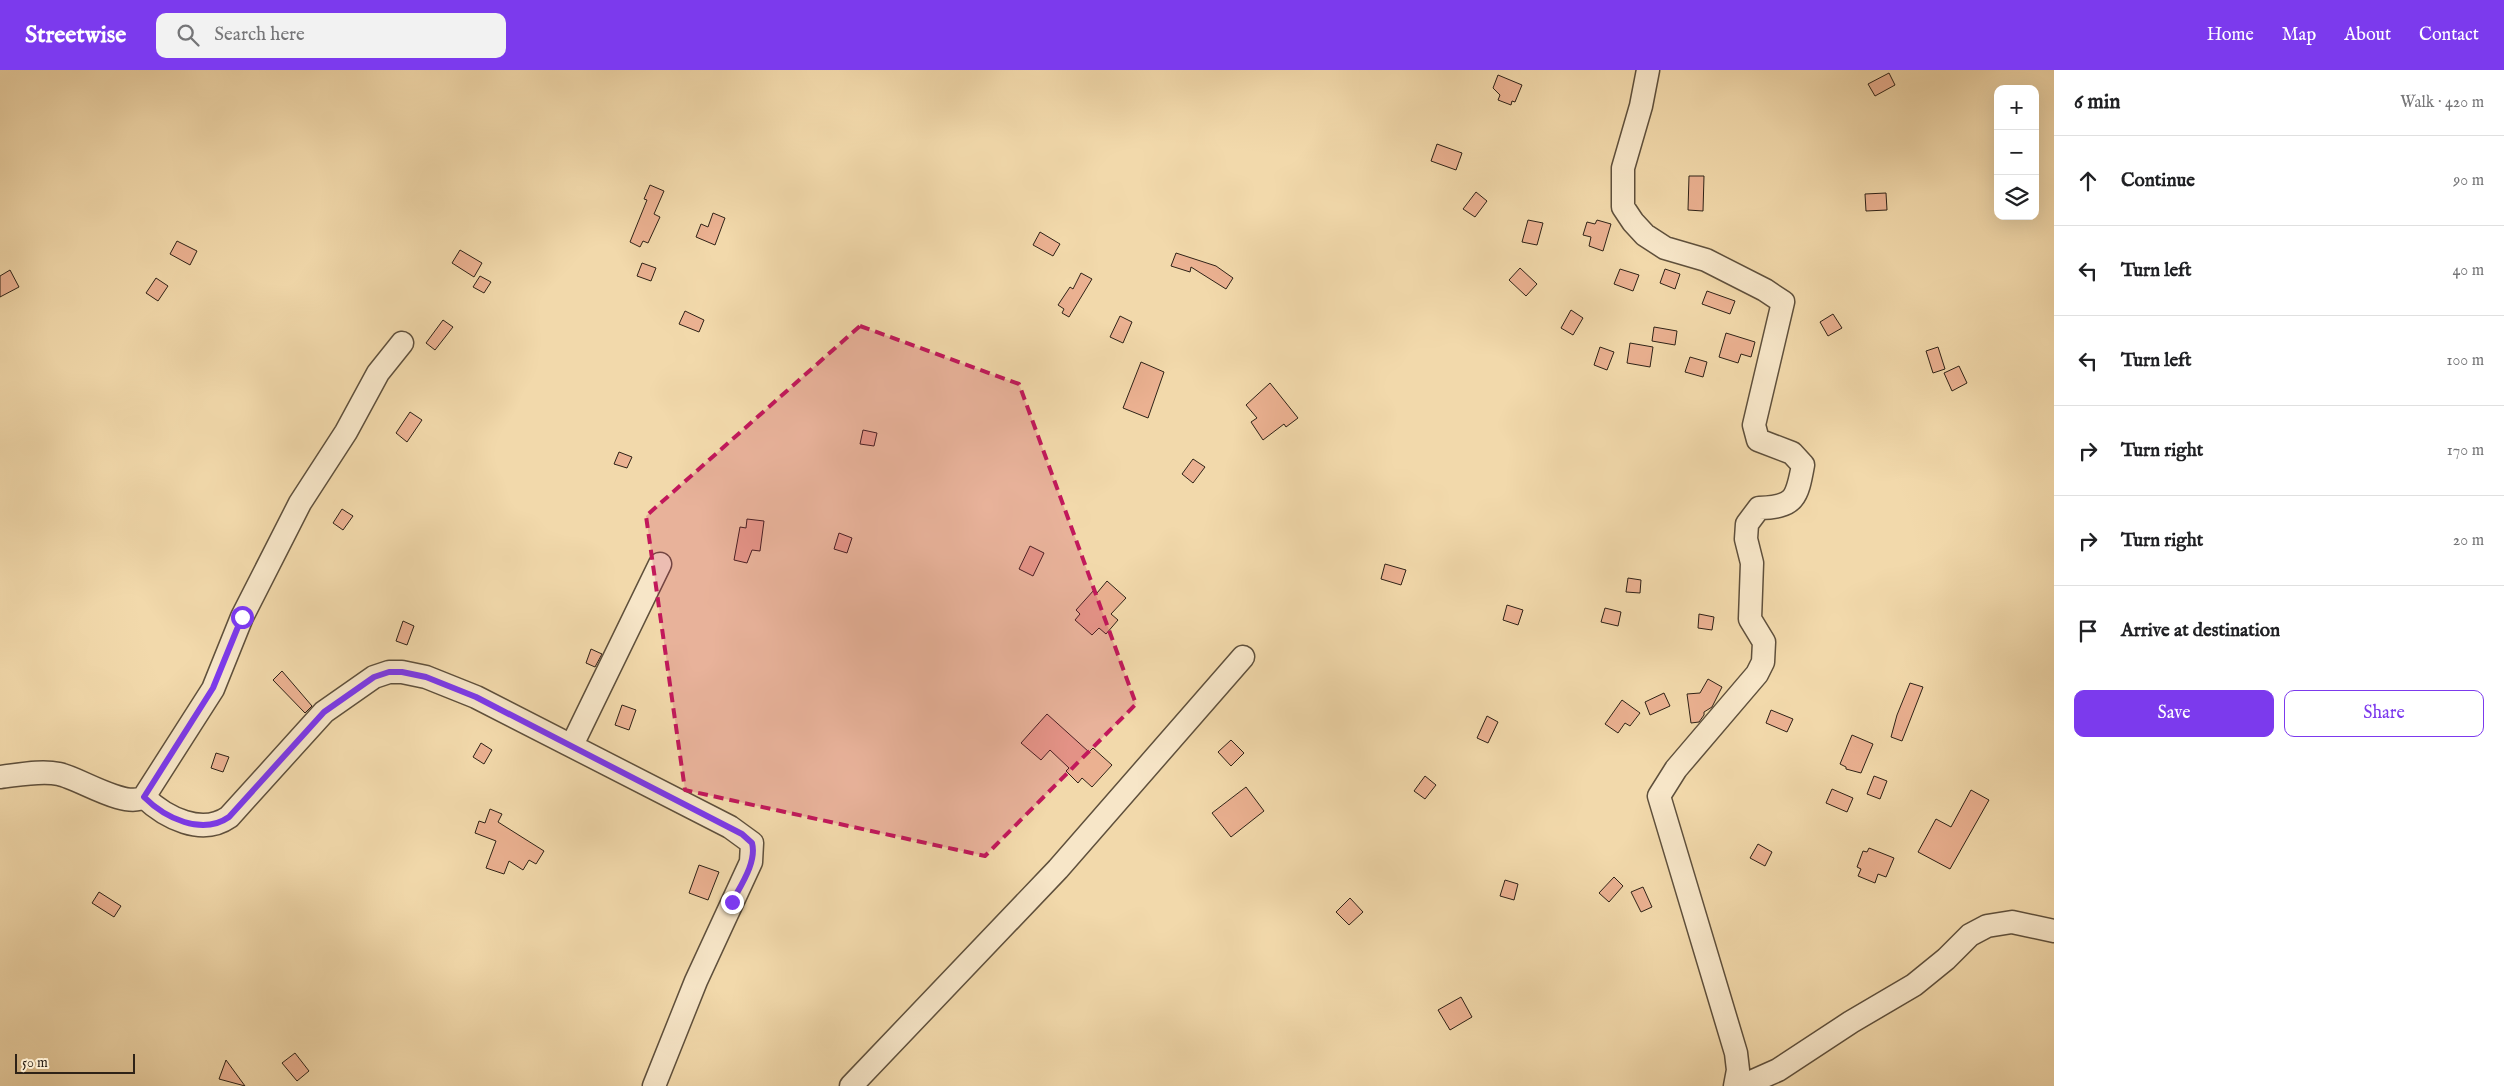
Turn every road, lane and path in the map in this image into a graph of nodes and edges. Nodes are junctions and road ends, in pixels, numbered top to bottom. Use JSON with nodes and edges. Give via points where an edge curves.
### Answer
{"nodes":[{"id":1,"x":1648,"y":70,"type":"edge"},
{"id":2,"x":402,"y":343,"type":"dead end"},
{"id":3,"x":660,"y":564,"type":"dead end"},
{"id":4,"x":1243,"y":657,"type":"dead end"},
{"id":5,"x":572,"y":745,"type":"junction"},
{"id":6,"x":0,"y":777,"type":"edge"},
{"id":7,"x":144,"y":797,"type":"junction"},
{"id":8,"x":2054,"y":931,"type":"edge"},
{"id":9,"x":654,"y":1086,"type":"edge"},
{"id":10,"x":851,"y":1086,"type":"edge"},
{"id":11,"x":1735,"y":1086,"type":"edge"},
{"id":12,"x":1742,"y":1086,"type":"edge"}],
"edges":[{"from":1,"to":11,"type":"street","via":[[1642,106],[1623,168],[1623,206],[1645,235],[1665,248],[1706,260],[1783,302],[1754,425],[1758,440],[1792,453],[1803,465],[1798,494],[1781,507],[1759,508],[1747,524],[1746,539],[1752,562],[1750,619],[1764,642],[1763,662],[1757,674],[1676,769],[1659,796],[1736,1053],[1738,1070]]},
{"from":2,"to":7,"type":"street","via":[[378,373],[346,432],[300,502],[242,617],[213,688]]},
{"from":3,"to":5,"type":"street"},
{"from":4,"to":10,"type":"street","via":[[1058,869]]},
{"from":5,"to":7,"type":"street","via":[[447,684],[426,677],[389,672],[374,677],[324,712],[220,823],[193,825],[160,810]]},
{"from":5,"to":9,"type":"street","via":[[730,827],[747,838],[753,848],[751,862],[696,981]]},
{"from":6,"to":7,"type":"street","via":[[54,773],[123,798],[138,800]]},
{"from":8,"to":12,"type":"street","via":[[2012,922],[1987,926],[1970,935],[1914,985],[1778,1070]]}]}
